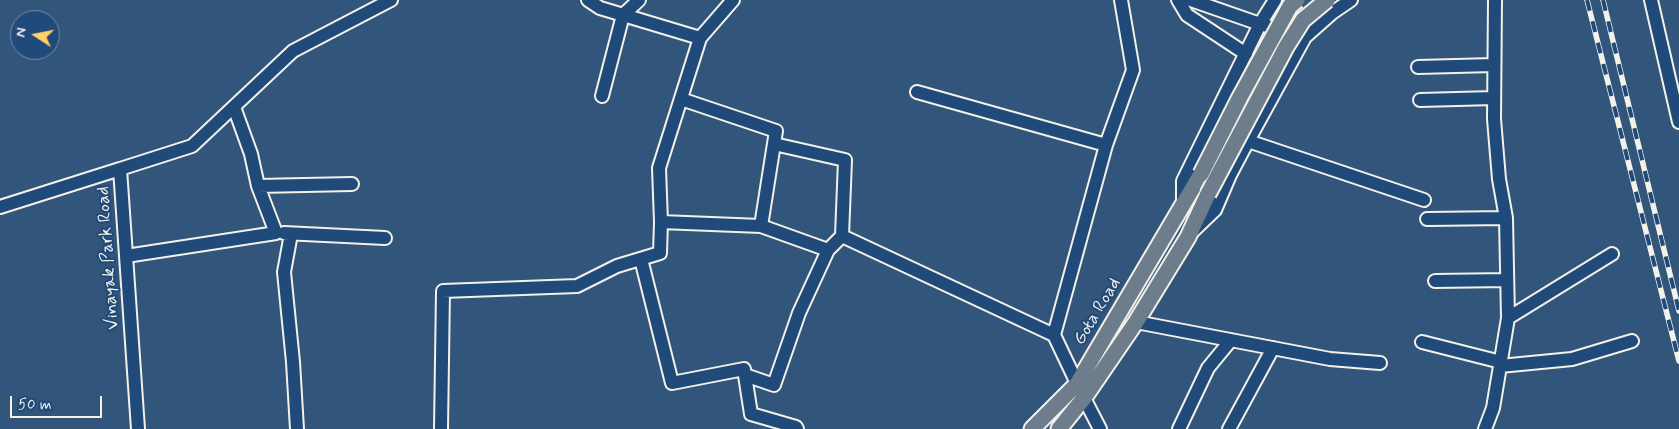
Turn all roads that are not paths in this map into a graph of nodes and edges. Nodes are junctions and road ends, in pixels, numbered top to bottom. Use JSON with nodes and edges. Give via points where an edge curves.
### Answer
{"nodes":[{"id":1,"x":391,"y":0,"type":"edge"},
{"id":2,"x":588,"y":0,"type":"edge"},
{"id":3,"x":639,"y":0,"type":"edge"},
{"id":4,"x":733,"y":0,"type":"edge"},
{"id":5,"x":1121,"y":0,"type":"edge"},
{"id":6,"x":1178,"y":0,"type":"edge"},
{"id":7,"x":1191,"y":0,"type":"edge"},
{"id":8,"x":1275,"y":0,"type":"edge"},
{"id":9,"x":1297,"y":0,"type":"edge"},
{"id":10,"x":1327,"y":0,"type":"edge"},
{"id":11,"x":1351,"y":0,"type":"edge"},
{"id":12,"x":1495,"y":0,"type":"edge"},
{"id":13,"x":1651,"y":0,"type":"edge"},
{"id":14,"x":623,"y":15,"type":"junction"},
{"id":15,"x":1260,"y":24,"type":"junction"},
{"id":16,"x":1305,"y":37,"type":"junction"},
{"id":17,"x":700,"y":38,"type":"junction"},
{"id":18,"x":1246,"y":54,"type":"junction"},
{"id":19,"x":1493,"y":66,"type":"junction"},
{"id":20,"x":1418,"y":67,"type":"dead end"},
{"id":21,"x":917,"y":92,"type":"dead end"},
{"id":22,"x":602,"y":96,"type":"dead end"},
{"id":23,"x":1494,"y":98,"type":"junction"},
{"id":24,"x":681,"y":99,"type":"junction"},
{"id":25,"x":1420,"y":100,"type":"dead end"},
{"id":26,"x":234,"y":107,"type":"junction"},
{"id":27,"x":1679,"y":122,"type":"edge"},
{"id":28,"x":1248,"y":141,"type":"junction"},
{"id":29,"x":774,"y":144,"type":"junction"},
{"id":30,"x":1106,"y":145,"type":"junction"},
{"id":31,"x":120,"y":169,"type":"junction"},
{"id":32,"x":352,"y":184,"type":"dead end"},
{"id":33,"x":258,"y":186,"type":"junction"},
{"id":34,"x":1424,"y":200,"type":"dead end"},
{"id":35,"x":1183,"y":205,"type":"junction"},
{"id":36,"x":0,"y":207,"type":"edge"},
{"id":37,"x":1506,"y":218,"type":"junction"},
{"id":38,"x":1427,"y":219,"type":"dead end"},
{"id":39,"x":661,"y":222,"type":"junction"},
{"id":40,"x":761,"y":226,"type":"junction"},
{"id":41,"x":276,"y":233,"type":"junction"},
{"id":42,"x":291,"y":234,"type":"junction"},
{"id":43,"x":842,"y":236,"type":"junction"},
{"id":44,"x":1188,"y":237,"type":"junction"},
{"id":45,"x":385,"y":238,"type":"dead end"},
{"id":46,"x":828,"y":250,"type":"junction"},
{"id":47,"x":1612,"y":254,"type":"dead end"},
{"id":48,"x":126,"y":256,"type":"junction"},
{"id":49,"x":641,"y":259,"type":"junction"},
{"id":50,"x":1507,"y":280,"type":"junction"},
{"id":51,"x":1434,"y":281,"type":"dead end"},
{"id":52,"x":1508,"y":318,"type":"junction"},
{"id":53,"x":1136,"y":322,"type":"junction"},
{"id":54,"x":1054,"y":334,"type":"junction"},
{"id":55,"x":1231,"y":340,"type":"junction"},
{"id":56,"x":1632,"y":340,"type":"dead end"},
{"id":57,"x":1422,"y":342,"type":"dead end"},
{"id":58,"x":1273,"y":348,"type":"junction"},
{"id":59,"x":1380,"y":363,"type":"dead end"},
{"id":60,"x":1501,"y":364,"type":"junction"},
{"id":61,"x":745,"y":375,"type":"junction"},
{"id":62,"x":1077,"y":384,"type":"junction"},
{"id":63,"x":1084,"y":398,"type":"junction"},
{"id":64,"x":138,"y":429,"type":"edge"},
{"id":65,"x":297,"y":429,"type":"edge"},
{"id":66,"x":441,"y":429,"type":"edge"},
{"id":67,"x":797,"y":429,"type":"edge"},
{"id":68,"x":1032,"y":429,"type":"edge"},
{"id":69,"x":1059,"y":429,"type":"edge"},
{"id":70,"x":1100,"y":429,"type":"edge"},
{"id":71,"x":1179,"y":429,"type":"edge"},
{"id":72,"x":1229,"y":429,"type":"edge"},
{"id":73,"x":1485,"y":429,"type":"edge"}],
"edges":[{"from":1,"to":26,"type":"street","name":"Vinayak Park Road","via":[[293,51]]},
{"from":2,"to":14,"type":"street","via":[[600,8]]},
{"from":3,"to":14,"type":"street"},
{"from":4,"to":17,"type":"street"},
{"from":5,"to":30,"type":"street","via":[[1133,70]]},
{"from":6,"to":18,"type":"street","via":[[1187,15]]},
{"from":7,"to":15,"type":"street"},
{"from":8,"to":15,"type":"street"},
{"from":9,"to":35,"type":"main road","name":"Gota Road","bridge":true,"via":[[1290,6]]},
{"from":10,"to":44,"type":"main road","name":"Gota Road","bridge":true,"via":[[1302,20],[1286,47]]},
{"from":11,"to":16,"type":"street"},
{"from":12,"to":19,"type":"street"},
{"from":13,"to":27,"type":"street"},
{"from":14,"to":17,"type":"street"},
{"from":14,"to":22,"type":"street"},
{"from":15,"to":16,"type":"street"},
{"from":15,"to":18,"type":"street"},
{"from":16,"to":28,"type":"street"},
{"from":17,"to":24,"type":"street"},
{"from":18,"to":35,"type":"street","via":[[1183,181]]},
{"from":19,"to":20,"type":"street"},
{"from":19,"to":23,"type":"street"},
{"from":21,"to":30,"type":"street"},
{"from":23,"to":25,"type":"street"},
{"from":23,"to":37,"type":"street","via":[[1499,179]]},
{"from":24,"to":29,"type":"street","via":[[776,131]]},
{"from":24,"to":39,"type":"street","via":[[659,168]]},
{"from":26,"to":31,"type":"street","name":"Vinayak Park Road","via":[[192,146]]},
{"from":26,"to":33,"type":"street"},
{"from":28,"to":34,"type":"street"},
{"from":28,"to":44,"type":"street","via":[[1216,210]]},
{"from":29,"to":40,"type":"street"},
{"from":29,"to":43,"type":"street","via":[[845,160]]},
{"from":30,"to":54,"type":"street"},
{"from":31,"to":36,"type":"street"},
{"from":31,"to":48,"type":"street","name":"Vinayak Park Road"},
{"from":32,"to":33,"type":"street"},
{"from":33,"to":41,"type":"street"},
{"from":35,"to":62,"type":"main road","name":"Gota Road"},
{"from":37,"to":38,"type":"street"},
{"from":37,"to":50,"type":"street"},
{"from":39,"to":40,"type":"street"},
{"from":39,"to":49,"type":"street","via":[[660,253]]},
{"from":40,"to":46,"type":"street"},
{"from":41,"to":42,"type":"street"},
{"from":41,"to":48,"type":"street"},
{"from":42,"to":45,"type":"street"},
{"from":42,"to":65,"type":"street","via":[[284,272]]},
{"from":43,"to":46,"type":"street"},
{"from":43,"to":54,"type":"street"},
{"from":44,"to":53,"type":"main road","name":"Gota Road"},
{"from":46,"to":61,"type":"street","via":[[799,313],[774,385]]},
{"from":47,"to":52,"type":"street"},
{"from":48,"to":64,"type":"street","name":"Vinayak Park Road"},
{"from":49,"to":61,"type":"street","via":[[672,383],[744,369]]},
{"from":49,"to":66,"type":"street","via":[[617,266],[577,286],[443,291]]},
{"from":50,"to":51,"type":"street"},
{"from":50,"to":52,"type":"street"},
{"from":52,"to":60,"type":"street"},
{"from":53,"to":55,"type":"street"},
{"from":53,"to":63,"type":"main road","name":"Gota Road"},
{"from":54,"to":62,"type":"street"},
{"from":55,"to":58,"type":"street"},
{"from":55,"to":71,"type":"street","via":[[1208,368]]},
{"from":56,"to":60,"type":"street","via":[[1572,359]]},
{"from":57,"to":60,"type":"street"},
{"from":58,"to":59,"type":"street","via":[[1330,359]]},
{"from":58,"to":72,"type":"street"},
{"from":60,"to":73,"type":"street","via":[[1493,408]]},
{"from":61,"to":67,"type":"street","via":[[751,414]]},
{"from":62,"to":63,"type":"street"},
{"from":62,"to":68,"type":"main road","name":"Gota Road"},
{"from":63,"to":69,"type":"main road","name":"Gota Road"},
{"from":63,"to":70,"type":"street"}]}
